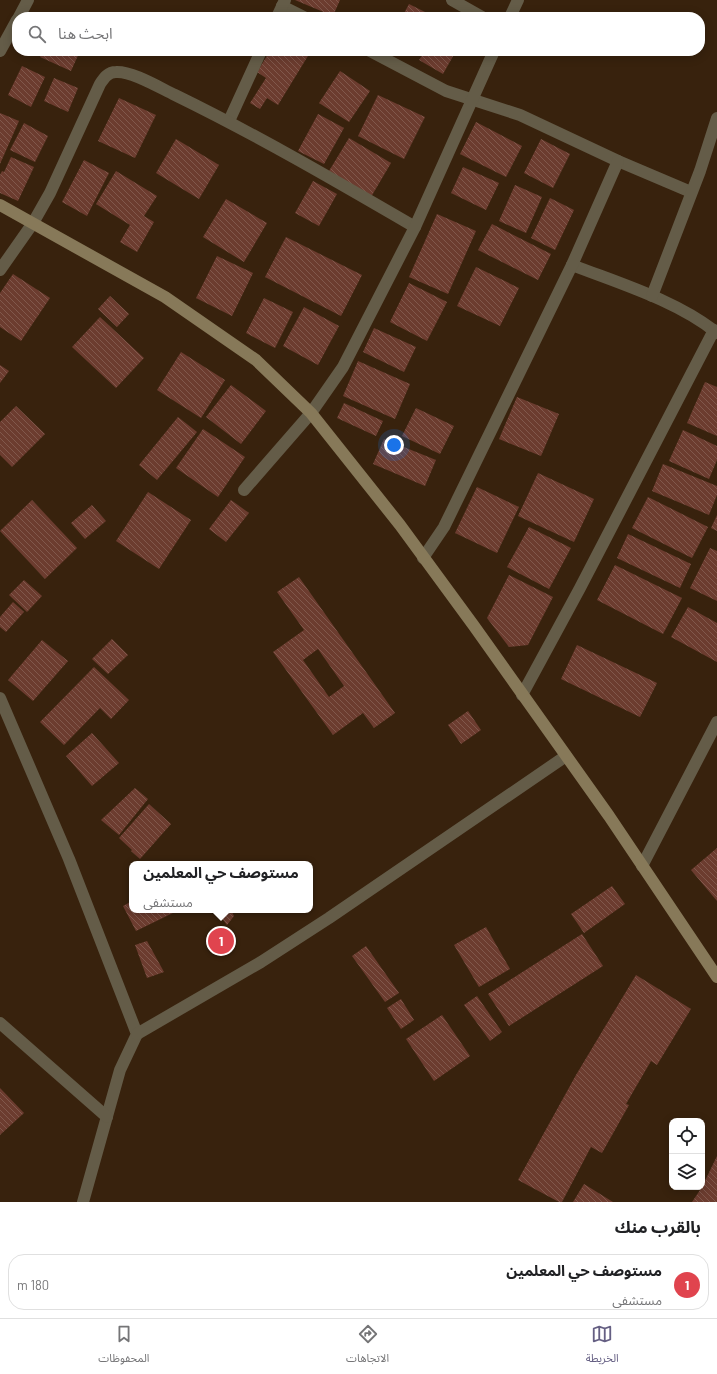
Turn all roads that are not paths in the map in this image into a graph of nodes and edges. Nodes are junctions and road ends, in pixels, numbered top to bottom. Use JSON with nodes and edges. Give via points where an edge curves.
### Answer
{"nodes":[{"id":1,"x":28,"y":0,"type":"edge"},
{"id":2,"x":452,"y":0,"type":"edge"},
{"id":3,"x":518,"y":0,"type":"edge"},
{"id":4,"x":284,"y":3,"type":"edge"},
{"id":5,"x":22,"y":12,"type":"edge"},
{"id":6,"x":280,"y":12,"type":"edge"},
{"id":7,"x":297,"y":12,"type":"edge"},
{"id":8,"x":473,"y":12,"type":"edge"},
{"id":9,"x":512,"y":12,"type":"edge"},
{"id":10,"x":12,"y":29,"type":"edge"},
{"id":11,"x":0,"y":51,"type":"edge"},
{"id":12,"x":259,"y":56,"type":"edge"},
{"id":13,"x":380,"y":56,"type":"edge"},
{"id":14,"x":492,"y":56,"type":"edge"},
{"id":15,"x":472,"y":98,"type":"junction"},
{"id":16,"x":717,"y":118,"type":"edge"},
{"id":17,"x":229,"y":121,"type":"junction"},
{"id":18,"x":618,"y":161,"type":"junction"},
{"id":19,"x":691,"y":192,"type":"junction"},
{"id":20,"x":0,"y":205,"type":"edge"},
{"id":21,"x":33,"y":223,"type":"junction"},
{"id":22,"x":415,"y":226,"type":"junction"},
{"id":23,"x":572,"y":264,"type":"junction"},
{"id":24,"x":0,"y":270,"type":"edge"},
{"id":25,"x":652,"y":296,"type":"junction"},
{"id":26,"x":715,"y":332,"type":"edge"},
{"id":27,"x":311,"y":413,"type":"junction"},
{"id":28,"x":244,"y":490,"type":"dead end"},
{"id":29,"x":423,"y":558,"type":"junction"},
{"id":30,"x":522,"y":695,"type":"junction"},
{"id":31,"x":0,"y":698,"type":"edge"},
{"id":32,"x":717,"y":722,"type":"edge"},
{"id":33,"x":566,"y":756,"type":"junction"},
{"id":34,"x":642,"y":866,"type":"junction"},
{"id":35,"x":717,"y":977,"type":"edge"},
{"id":36,"x":0,"y":1023,"type":"edge"},
{"id":37,"x":138,"y":1034,"type":"junction"},
{"id":38,"x":107,"y":1117,"type":"junction"},
{"id":39,"x":83,"y":1202,"type":"edge"}],
"edges":[{"from":1,"to":5,"type":"street"},
{"from":2,"to":8,"type":"street"},
{"from":3,"to":9,"type":"street"},
{"from":4,"to":6,"type":"street"},
{"from":4,"to":7,"type":"street"},
{"from":10,"to":11,"type":"street"},
{"from":12,"to":17,"type":"street"},
{"from":13,"to":15,"type":"street","via":[[446,91]]},
{"from":14,"to":15,"type":"street"},
{"from":15,"to":18,"type":"street","via":[[520,115]]},
{"from":15,"to":22,"type":"street"},
{"from":16,"to":19,"type":"street"},
{"from":17,"to":21,"type":"street","via":[[123,72],[114,72],[106,76]]},
{"from":17,"to":22,"type":"street"},
{"from":18,"to":19,"type":"street"},
{"from":18,"to":23,"type":"street"},
{"from":19,"to":25,"type":"street"},
{"from":20,"to":21,"type":"street"},
{"from":21,"to":24,"type":"street"},
{"from":21,"to":27,"type":"street","via":[[165,297],[207,325],[256,360]]},
{"from":22,"to":27,"type":"street","via":[[343,367]]},
{"from":23,"to":25,"type":"street"},
{"from":23,"to":29,"type":"street","via":[[444,527]]},
{"from":25,"to":26,"type":"street"},
{"from":26,"to":30,"type":"street"},
{"from":27,"to":28,"type":"street"},
{"from":27,"to":29,"type":"street","via":[[364,478]]},
{"from":29,"to":30,"type":"street"},
{"from":30,"to":33,"type":"street"},
{"from":31,"to":37,"type":"street","via":[[69,859]]},
{"from":32,"to":34,"type":"street"},
{"from":33,"to":34,"type":"street"},
{"from":33,"to":37,"type":"street","via":[[329,918],[261,962]]},
{"from":34,"to":35,"type":"street"},
{"from":36,"to":38,"type":"street"},
{"from":37,"to":38,"type":"street","via":[[120,1070]]},
{"from":38,"to":39,"type":"street"}]}
